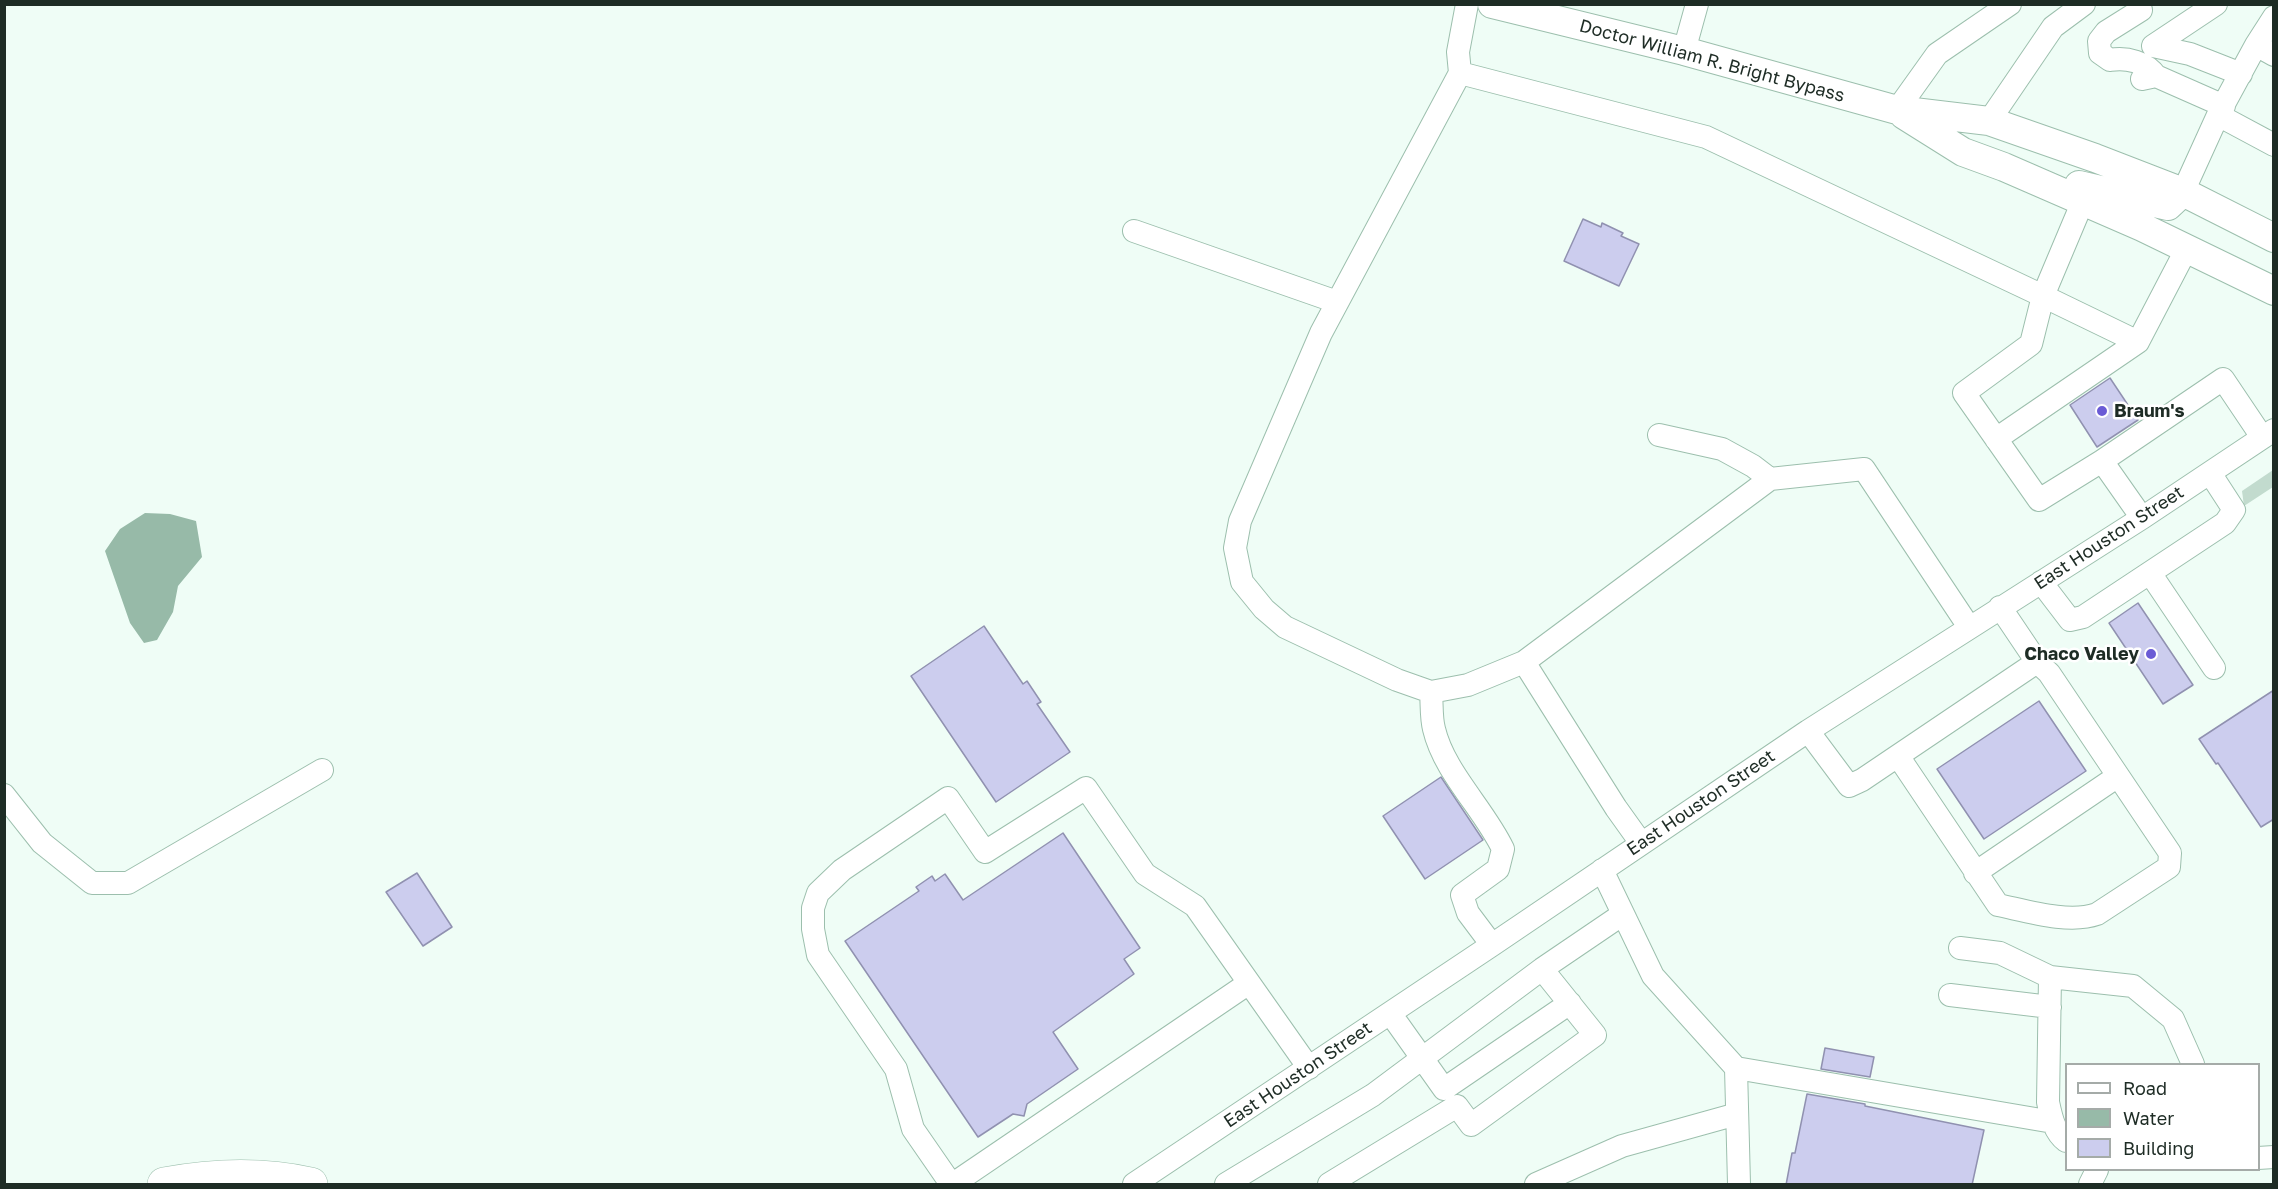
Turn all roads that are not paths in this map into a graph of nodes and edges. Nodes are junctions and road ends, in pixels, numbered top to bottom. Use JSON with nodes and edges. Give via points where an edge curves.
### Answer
{"nodes":[{"id":1,"x":1467,"y":4,"type":"edge"},
{"id":2,"x":1492,"y":4,"type":"edge"},
{"id":3,"x":1696,"y":4,"type":"edge"},
{"id":4,"x":2010,"y":4,"type":"edge"},
{"id":5,"x":2084,"y":4,"type":"edge"},
{"id":6,"x":2216,"y":4,"type":"edge"},
{"id":7,"x":1534,"y":10,"type":"edge"},
{"id":8,"x":2141,"y":10,"type":"dead end"},
{"id":9,"x":1569,"y":14,"type":"edge"},
{"id":10,"x":2274,"y":16,"type":"edge"},
{"id":11,"x":2265,"y":50,"type":"edge"},
{"id":12,"x":1684,"y":51,"type":"junction"},
{"id":13,"x":1460,"y":73,"type":"junction"},
{"id":14,"x":2241,"y":74,"type":"junction"},
{"id":15,"x":1897,"y":110,"type":"junction"},
{"id":16,"x":2221,"y":111,"type":"junction"},
{"id":17,"x":1989,"y":122,"type":"junction"},
{"id":18,"x":2274,"y":145,"type":"edge"},
{"id":19,"x":2004,"y":167,"type":"junction"},
{"id":20,"x":2182,"y":192,"type":"junction"},
{"id":21,"x":2083,"y":201,"type":"junction"},
{"id":22,"x":1134,"y":231,"type":"dead end"},
{"id":23,"x":2274,"y":238,"type":"edge"},
{"id":24,"x":2187,"y":248,"type":"junction"},
{"id":25,"x":2274,"y":291,"type":"edge"},
{"id":26,"x":2043,"y":296,"type":"junction"},
{"id":27,"x":1337,"y":302,"type":"junction"},
{"id":28,"x":2138,"y":342,"type":"junction"},
{"id":29,"x":2268,"y":433,"type":"edge"},
{"id":30,"x":1659,"y":435,"type":"dead end"},
{"id":31,"x":1996,"y":439,"type":"junction"},
{"id":32,"x":2102,"y":461,"type":"junction"},
{"id":33,"x":2210,"y":473,"type":"junction"},
{"id":34,"x":1770,"y":479,"type":"junction"},
{"id":35,"x":2142,"y":518,"type":"junction"},
{"id":36,"x":2150,"y":573,"type":"junction"},
{"id":37,"x":2041,"y":582,"type":"junction"},
{"id":38,"x":2000,"y":607,"type":"junction"},
{"id":39,"x":1969,"y":627,"type":"junction"},
{"id":40,"x":1524,"y":662,"type":"junction"},
{"id":41,"x":2037,"y":662,"type":"junction"},
{"id":42,"x":2214,"y":668,"type":"dead end"},
{"id":43,"x":1431,"y":692,"type":"junction"},
{"id":44,"x":1808,"y":731,"type":"junction"},
{"id":45,"x":1898,"y":756,"type":"junction"},
{"id":46,"x":322,"y":770,"type":"dead end"},
{"id":47,"x":2118,"y":776,"type":"junction"},
{"id":48,"x":4,"y":795,"type":"edge"},
{"id":49,"x":1641,"y":843,"type":"junction"},
{"id":50,"x":1602,"y":870,"type":"junction"},
{"id":51,"x":1975,"y":873,"type":"junction"},
{"id":52,"x":1623,"y":914,"type":"junction"},
{"id":53,"x":1492,"y":945,"type":"junction"},
{"id":54,"x":1960,"y":948,"type":"dead end"},
{"id":55,"x":1542,"y":969,"type":"junction"},
{"id":56,"x":2050,"y":977,"type":"junction"},
{"id":57,"x":1249,"y":983,"type":"junction"},
{"id":58,"x":1950,"y":995,"type":"dead end"},
{"id":59,"x":1570,"y":1003,"type":"junction"},
{"id":60,"x":2050,"y":1007,"type":"junction"},
{"id":61,"x":1390,"y":1013,"type":"junction"},
{"id":62,"x":1421,"y":1058,"type":"junction"},
{"id":63,"x":2192,"y":1063,"type":"edge"},
{"id":64,"x":1309,"y":1068,"type":"junction"},
{"id":65,"x":1736,"y":1068,"type":"junction"},
{"id":66,"x":1450,"y":1098,"type":"junction"},
{"id":67,"x":1737,"y":1114,"type":"junction"},
{"id":68,"x":2053,"y":1122,"type":"junction"},
{"id":69,"x":2065,"y":1140,"type":"edge"},
{"id":70,"x":2097,"y":1171,"type":"edge"},
{"id":71,"x":164,"y":1185,"type":"edge"},
{"id":72,"x":311,"y":1185,"type":"edge"},
{"id":73,"x":952,"y":1185,"type":"edge"},
{"id":74,"x":1134,"y":1185,"type":"edge"},
{"id":75,"x":1226,"y":1185,"type":"edge"},
{"id":76,"x":1329,"y":1185,"type":"edge"},
{"id":77,"x":1536,"y":1185,"type":"edge"},
{"id":78,"x":1739,"y":1185,"type":"edge"},
{"id":79,"x":2090,"y":1185,"type":"edge"}],
"edges":[{"from":1,"to":13,"type":"street","via":[[1458,52]]},
{"from":2,"to":7,"type":"main road","name":"Doctor William R. Bright Bypass"},
{"from":3,"to":12,"type":"street"},
{"from":4,"to":15,"type":"street","via":[[1937,54]]},
{"from":5,"to":17,"type":"street","via":[[2053,27]]},
{"from":6,"to":14,"type":"street","via":[[2154,46],[2190,54]]},
{"from":7,"to":9,"type":"main road","name":"Doctor William R. Bright Bypass"},
{"from":8,"to":16,"type":"street","via":[[2106,32],[2099,41],[2100,53],[2110,60],[2123,58],[2150,67],[2156,76]]},
{"from":9,"to":12,"type":"main road","name":"Doctor William R. Bright Bypass"},
{"from":10,"to":11,"type":"street"},
{"from":11,"to":14,"type":"street"},
{"from":12,"to":15,"type":"main road","name":"Doctor William R. Bright Bypass"},
{"from":13,"to":26,"type":"street","via":[[1706,136]]},
{"from":13,"to":27,"type":"street"},
{"from":14,"to":16,"type":"street"},
{"from":15,"to":17,"type":"main road","name":"Doctor William R. Bright Bypass"},
{"from":15,"to":19,"type":"main road","name":"Doctor William R. Bright Bypass","via":[[1964,152]]},
{"from":16,"to":18,"type":"street"},
{"from":16,"to":20,"type":"street"},
{"from":17,"to":20,"type":"main road","name":"Doctor William R. Bright Bypass"},
{"from":19,"to":20,"type":"main road","via":[[2168,206]]},
{"from":19,"to":21,"type":"main road","name":"Doctor William R. Bright Bypass"},
{"from":20,"to":23,"type":"main road","name":"Doctor William R. Bright Bypass"},
{"from":21,"to":24,"type":"main road","name":"Doctor William R. Bright Bypass"},
{"from":21,"to":26,"type":"street"},
{"from":22,"to":27,"type":"street"},
{"from":24,"to":25,"type":"main road","name":"Doctor William R. Bright Bypass"},
{"from":24,"to":28,"type":"street"},
{"from":26,"to":28,"type":"street"},
{"from":26,"to":31,"type":"street","via":[[2031,344],[1964,393]]},
{"from":27,"to":43,"type":"street","via":[[1240,521],[1235,548],[1242,582],[1285,627]]},
{"from":28,"to":31,"type":"street"},
{"from":29,"to":32,"type":"street","via":[[2223,379]]},
{"from":29,"to":33,"type":"street","name":"East Houston Street"},
{"from":30,"to":34,"type":"street","via":[[1722,449]]},
{"from":31,"to":32,"type":"street","via":[[2039,500]]},
{"from":32,"to":35,"type":"street"},
{"from":33,"to":35,"type":"street","name":"East Houston Street"},
{"from":33,"to":36,"type":"street","via":[[2234,510],[2226,523]]},
{"from":34,"to":39,"type":"street","via":[[1864,469]]},
{"from":34,"to":40,"type":"street"},
{"from":35,"to":37,"type":"street","name":"East Houston Street"},
{"from":36,"to":37,"type":"street","via":[[2083,617],[2070,620]]},
{"from":36,"to":42,"type":"street"},
{"from":37,"to":38,"type":"street","name":"East Houston Street"},
{"from":38,"to":39,"type":"street","name":"East Houston Street"},
{"from":38,"to":41,"type":"street"},
{"from":39,"to":44,"type":"street","name":"East Houston Street"},
{"from":40,"to":43,"type":"street","via":[[1468,685]]},
{"from":40,"to":49,"type":"street"},
{"from":41,"to":45,"type":"street"},
{"from":41,"to":47,"type":"street","via":[[2049,673]]},
{"from":43,"to":53,"type":"street","via":[[1434,730],[1448,761],[1503,849],[1498,869],[1462,895],[1468,913]]},
{"from":44,"to":45,"type":"street","via":[[1849,786]]},
{"from":44,"to":49,"type":"street","name":"East Houston Street"},
{"from":45,"to":51,"type":"street"},
{"from":46,"to":48,"type":"street","via":[[128,883],[92,883],[42,843]]},
{"from":47,"to":51,"type":"street"},
{"from":47,"to":51,"type":"street","via":[[2170,853],[2169,867],[2085,918],[2043,915],[1998,905]]},
{"from":49,"to":50,"type":"street","name":"East Houston Street"},
{"from":50,"to":52,"type":"street"},
{"from":50,"to":53,"type":"street","name":"East Houston Street"},
{"from":52,"to":55,"type":"street"},
{"from":52,"to":65,"type":"street","via":[[1653,976]]},
{"from":53,"to":61,"type":"street","name":"East Houston Street"},
{"from":54,"to":56,"type":"street","via":[[2001,953]]},
{"from":55,"to":59,"type":"street"},
{"from":55,"to":62,"type":"street"},
{"from":56,"to":60,"type":"street"},
{"from":56,"to":63,"type":"street","via":[[2133,986],[2173,1019]]},
{"from":57,"to":64,"type":"street"},
{"from":57,"to":73,"type":"street"},
{"from":57,"to":73,"type":"street","via":[[1195,906],[1145,874],[1086,788],[986,852],[948,798],[842,870],[818,893],[813,908],[818,956],[896,1069],[913,1129]]},
{"from":58,"to":60,"type":"street"},
{"from":59,"to":66,"type":"street"},
{"from":59,"to":66,"type":"street","via":[[1595,1035],[1471,1125]]},
{"from":60,"to":68,"type":"street","via":[[2048,1102]]},
{"from":61,"to":62,"type":"street"},
{"from":61,"to":64,"type":"street","name":"East Houston Street"},
{"from":62,"to":66,"type":"street"},
{"from":62,"to":75,"type":"street","via":[[1373,1095]]},
{"from":64,"to":74,"type":"street","name":"East Houston Street"},
{"from":65,"to":67,"type":"street"},
{"from":65,"to":68,"type":"street"},
{"from":66,"to":76,"type":"street"},
{"from":67,"to":77,"type":"street","via":[[1622,1146]]},
{"from":67,"to":78,"type":"street"},
{"from":68,"to":69,"type":"street"},
{"from":70,"to":79,"type":"street"},
{"from":71,"to":72,"type":"highway","via":[[200,1177],[251,1176]]}]}
